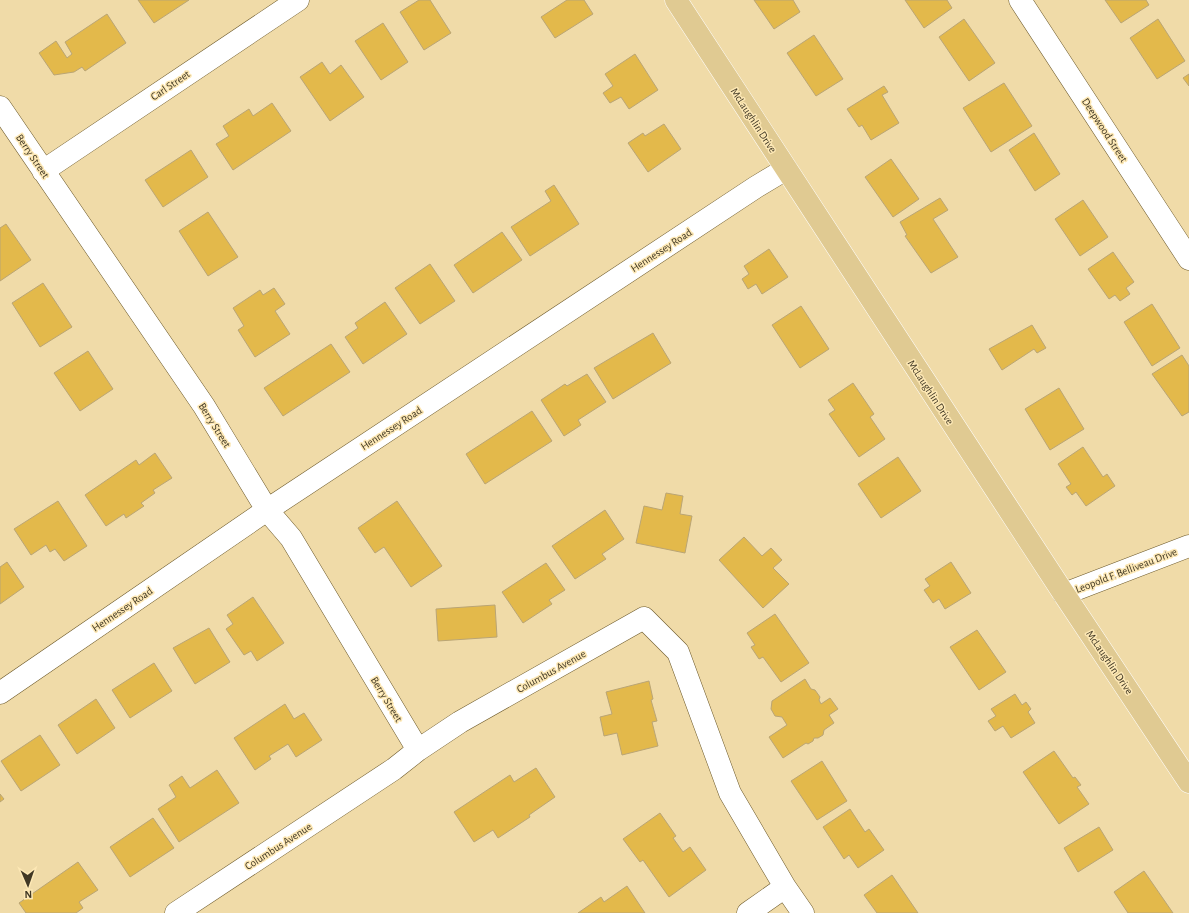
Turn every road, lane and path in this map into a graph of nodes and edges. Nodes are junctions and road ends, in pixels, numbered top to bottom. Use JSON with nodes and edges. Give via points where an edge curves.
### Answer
{"nodes":[{"id":1,"x":298,"y":0,"type":"edge"},
{"id":2,"x":676,"y":0,"type":"edge"},
{"id":3,"x":1020,"y":0,"type":"edge"},
{"id":4,"x":0,"y":107,"type":"edge"},
{"id":5,"x":786,"y":169,"type":"junction"},
{"id":6,"x":43,"y":171,"type":"junction"},
{"id":7,"x":1189,"y":260,"type":"edge"},
{"id":8,"x":268,"y":510,"type":"junction"},
{"id":9,"x":1189,"y":546,"type":"edge"},
{"id":10,"x":1064,"y":594,"type":"junction"},
{"id":11,"x":0,"y":693,"type":"edge"},
{"id":12,"x":418,"y":750,"type":"junction"},
{"id":13,"x":1189,"y":782,"type":"edge"},
{"id":14,"x":785,"y":887,"type":"junction"},
{"id":15,"x":176,"y":913,"type":"edge"},
{"id":16,"x":748,"y":913,"type":"edge"},
{"id":17,"x":803,"y":913,"type":"edge"}],
"edges":[{"from":1,"to":6,"type":"street","name":"Carl Street"},
{"from":2,"to":5,"type":"main road","name":"McLaughlin Drive"},
{"from":3,"to":7,"type":"street","name":"Deepwood Street"},
{"from":4,"to":6,"type":"street","name":"Berry Street"},
{"from":5,"to":8,"type":"street","name":"Hennessey Road"},
{"from":5,"to":10,"type":"main road","name":"McLaughlin Drive"},
{"from":6,"to":8,"type":"street","name":"Berry Street","via":[[204,406]]},
{"from":8,"to":11,"type":"street","name":"Hennessey Road"},
{"from":8,"to":12,"type":"street","name":"Berry Street","via":[[291,538]]},
{"from":9,"to":10,"type":"street","name":"Leopold F. Belliveau Drive"},
{"from":10,"to":13,"type":"main road","name":"McLaughlin Drive"},
{"from":12,"to":14,"type":"street","name":"Columbus Avenue","via":[[460,722],[644,618],[678,652],[730,793]]},
{"from":12,"to":15,"type":"street","name":"Columbus Avenue","via":[[394,769]]},
{"from":14,"to":16,"type":"street"},
{"from":14,"to":17,"type":"street","name":"Columbus Avenue"}]}
